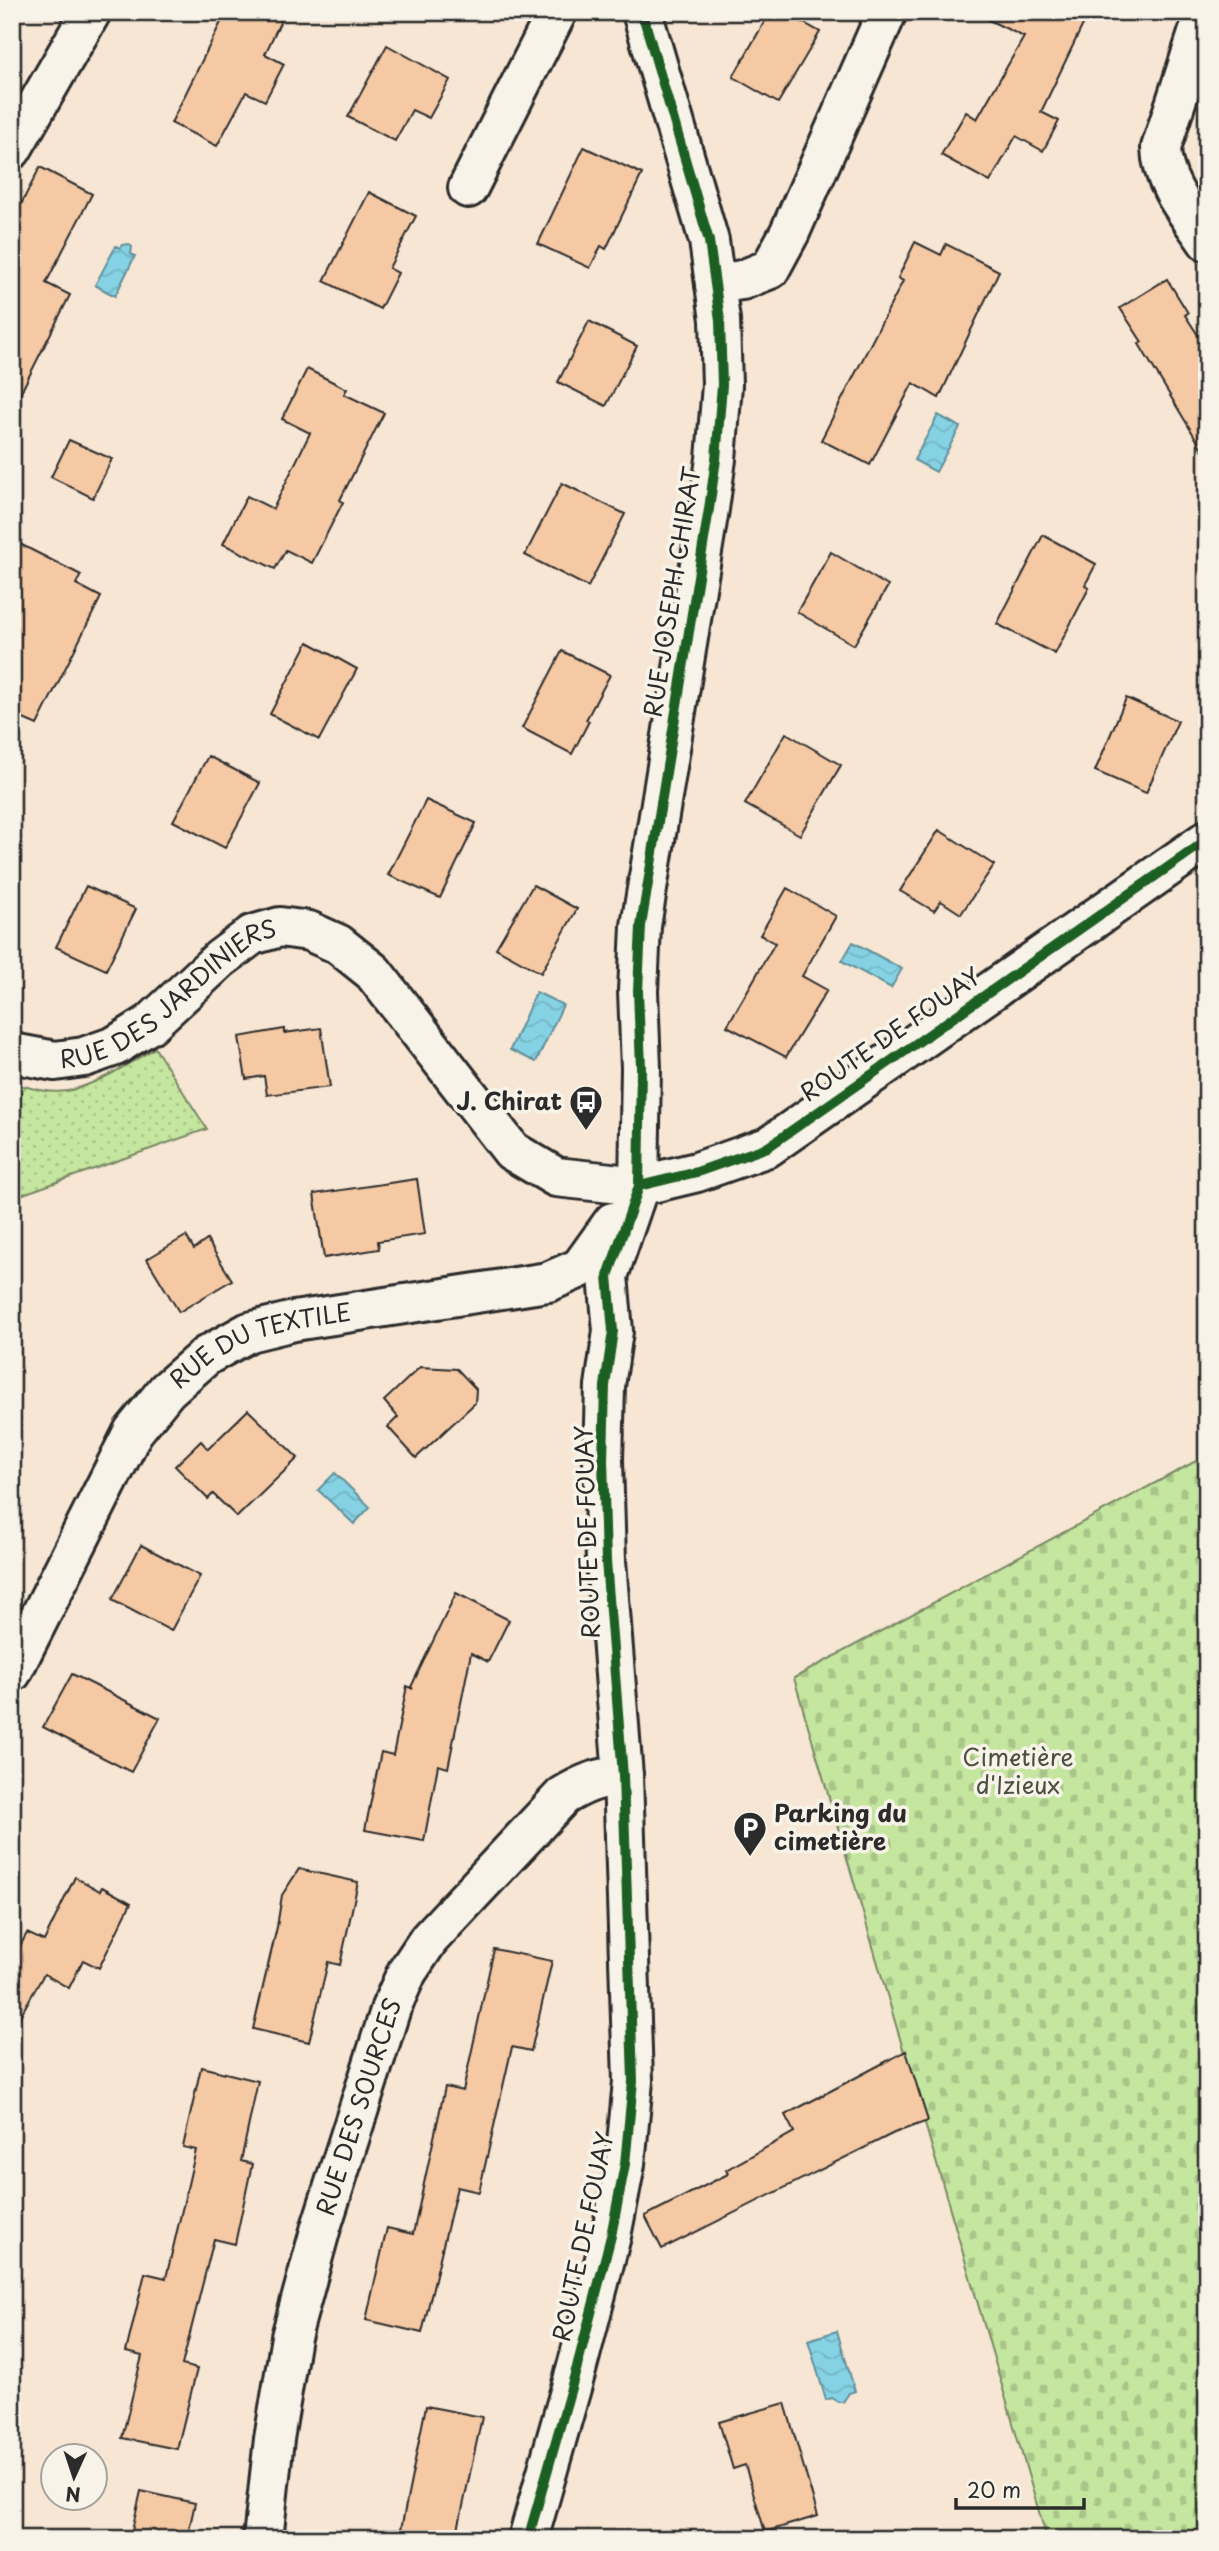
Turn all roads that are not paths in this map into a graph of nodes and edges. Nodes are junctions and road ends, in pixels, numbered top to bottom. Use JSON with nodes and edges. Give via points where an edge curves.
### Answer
{"nodes":[{"id":1,"x":91,"y":12,"type":"edge"},
{"id":2,"x":557,"y":12,"type":"edge"},
{"id":3,"x":642,"y":12,"type":"edge"},
{"id":4,"x":887,"y":12,"type":"edge"},
{"id":5,"x":1205,"y":12,"type":"edge"},
{"id":6,"x":12,"y":149,"type":"edge"},
{"id":7,"x":468,"y":188,"type":"dead end"},
{"id":8,"x":1207,"y":241,"type":"edge"},
{"id":9,"x":715,"y":284,"type":"junction"},
{"id":10,"x":1207,"y":840,"type":"edge"},
{"id":11,"x":12,"y":1054,"type":"edge"},
{"id":12,"x":639,"y":1186,"type":"junction"},
{"id":13,"x":12,"y":1672,"type":"edge"},
{"id":14,"x":623,"y":1776,"type":"junction"},
{"id":15,"x":263,"y":2539,"type":"edge"},
{"id":16,"x":528,"y":2539,"type":"edge"}],
"edges":[{"from":1,"to":6,"type":"street"},
{"from":2,"to":7,"type":"street"},
{"from":3,"to":9,"type":"street","name":"RUE JOSEPH CHIRAT","via":[[709,241]]},
{"from":4,"to":9,"type":"street","via":[[771,269]]},
{"from":5,"to":8,"type":"street","via":[[1161,148],[1167,179]]},
{"from":9,"to":12,"type":"street","name":"RUE JOSEPH CHIRAT","via":[[722,385],[716,459],[641,926]]},
{"from":10,"to":12,"type":"street","name":"ROUTE DE FOUAY","via":[[768,1147],[698,1172]]},
{"from":11,"to":12,"type":"street","name":"RUE DES JARDINIERS","via":[[55,1061],[115,1046],[150,1024],[252,935],[280,928],[309,931],[338,944],[373,972],[513,1151],[556,1177]]},
{"from":12,"to":13,"type":"street","name":"RUE DU TEXTILE","via":[[580,1268],[548,1282],[294,1321],[248,1332],[206,1356],[167,1390],[133,1432]]},
{"from":12,"to":14,"type":"street","name":"ROUTE DE FOUAY","via":[[608,1276],[613,1332],[605,1386],[606,1560]]},
{"from":14,"to":15,"type":"street","name":"RUE DES SOURCES","via":[[587,1782],[563,1796],[429,1939],[407,1972],[377,2047],[291,2337]]},
{"from":14,"to":16,"type":"street","name":"ROUTE DE FOUAY","via":[[633,2081],[625,2164],[591,2314]]}]}
